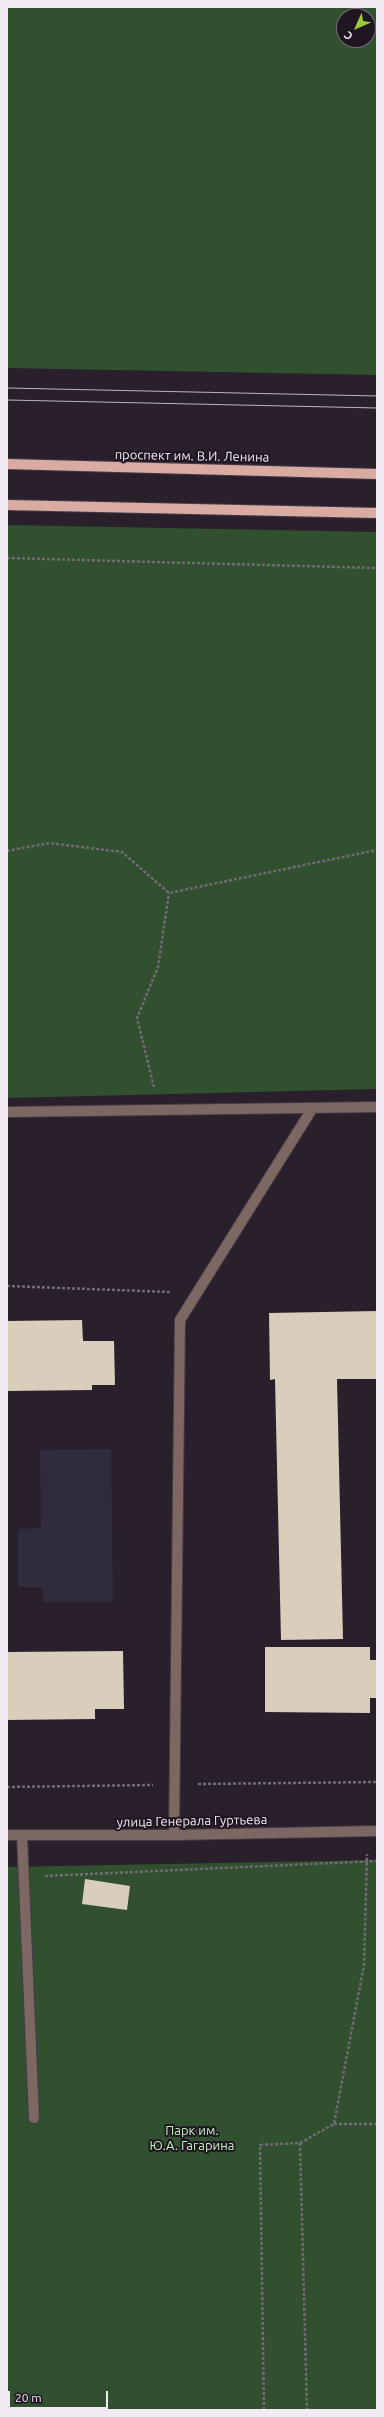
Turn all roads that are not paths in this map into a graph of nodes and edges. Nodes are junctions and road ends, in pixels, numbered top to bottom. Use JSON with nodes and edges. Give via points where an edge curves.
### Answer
{"nodes":[{"id":1,"x":7,"y":464,"type":"edge"},
{"id":2,"x":377,"y":474,"type":"edge"},
{"id":3,"x":7,"y":505,"type":"edge"},
{"id":4,"x":377,"y":513,"type":"edge"},
{"id":5,"x":377,"y":1107,"type":"edge"},
{"id":6,"x":312,"y":1109,"type":"junction"},
{"id":7,"x":7,"y":1112,"type":"edge"},
{"id":8,"x":373,"y":1831,"type":"edge"},
{"id":9,"x":7,"y":1835,"type":"edge"},
{"id":10,"x":22,"y":1835,"type":"junction"},
{"id":11,"x":174,"y":1835,"type":"junction"},
{"id":12,"x":34,"y":2118,"type":"dead end"}],
"edges":[{"from":1,"to":2,"type":"main road","name":"проспект им. В.И. Ленина"},
{"from":3,"to":4,"type":"main road"},
{"from":5,"to":6,"type":"street"},
{"from":6,"to":7,"type":"street"},
{"from":6,"to":11,"type":"street","via":[[180,1320]]},
{"from":8,"to":11,"type":"street","name":"улица Генерала Гуртьева"},
{"from":9,"to":10,"type":"street","name":"улица Генерала Гуртьева"},
{"from":10,"to":11,"type":"street","name":"улица Генерала Гуртьева"},
{"from":10,"to":12,"type":"street"}]}
